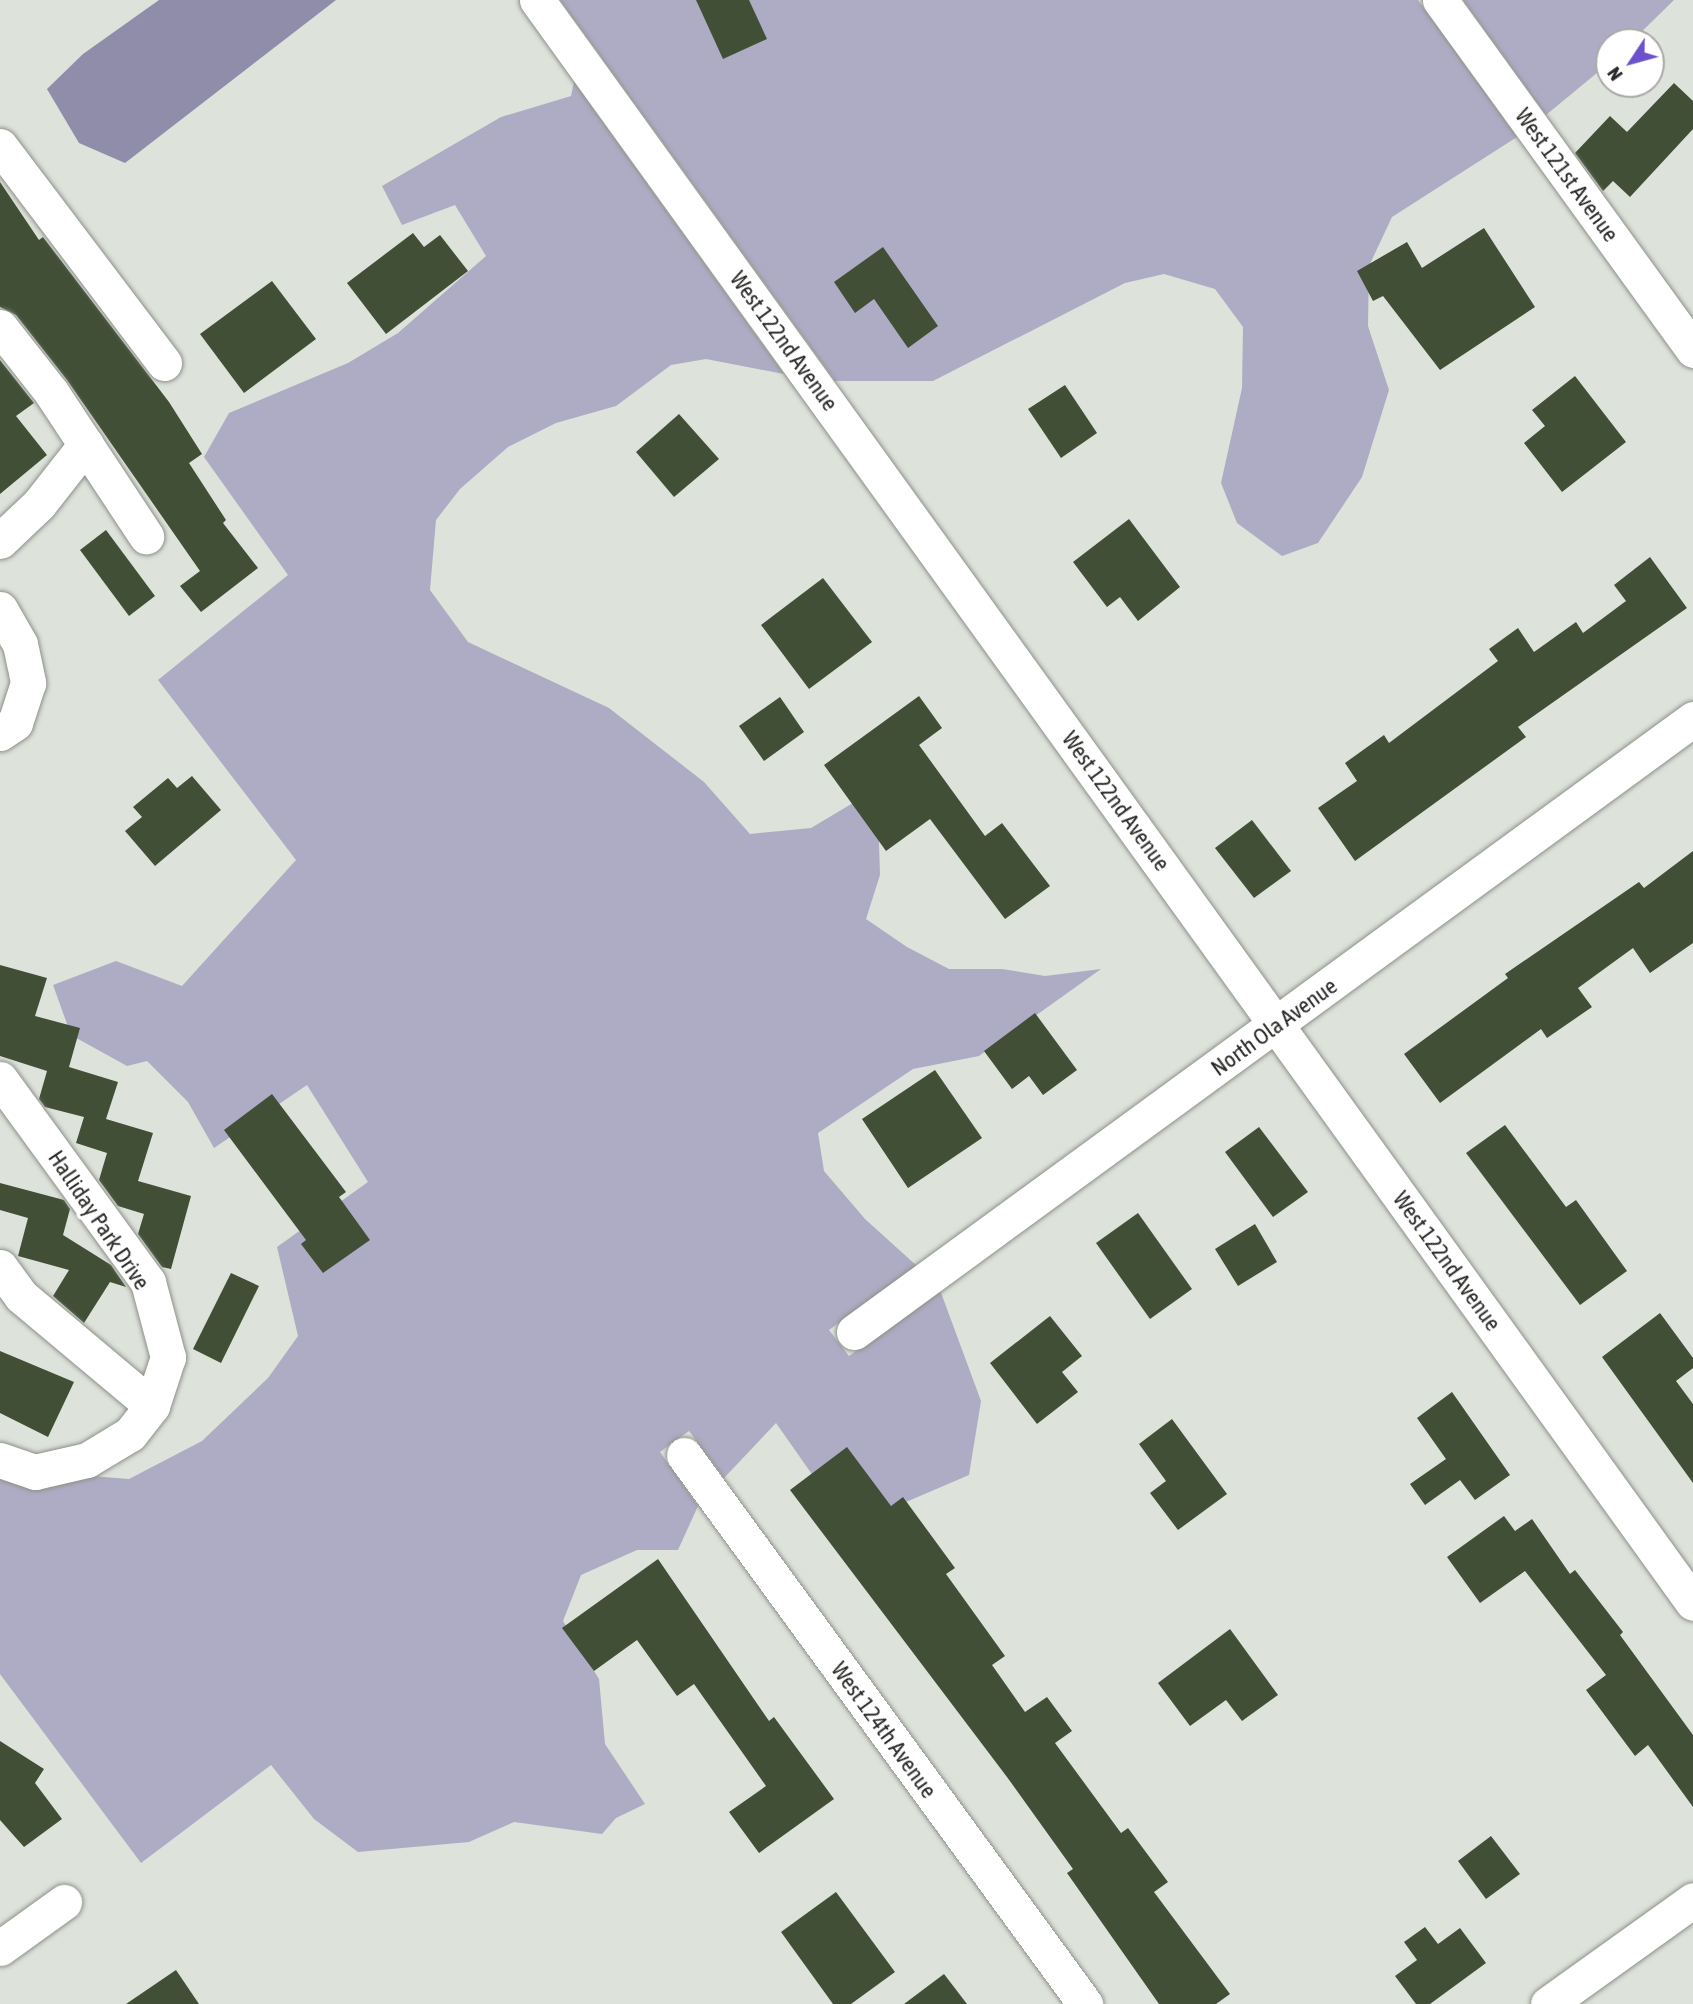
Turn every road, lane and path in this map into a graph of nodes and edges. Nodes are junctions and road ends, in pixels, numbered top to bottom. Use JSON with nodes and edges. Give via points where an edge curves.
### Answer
{"nodes":[{"id":1,"x":537,"y":0,"type":"edge"},
{"id":2,"x":1440,"y":0,"type":"edge"},
{"id":3,"x":0,"y":146,"type":"edge"},
{"id":4,"x":0,"y":327,"type":"edge"},
{"id":5,"x":1693,"y":350,"type":"edge"},
{"id":6,"x":164,"y":363,"type":"dead end"},
{"id":7,"x":86,"y":444,"type":"junction"},
{"id":8,"x":146,"y":536,"type":"dead end"},
{"id":9,"x":0,"y":541,"type":"edge"},
{"id":10,"x":0,"y":609,"type":"edge"},
{"id":11,"x":1693,"y":719,"type":"edge"},
{"id":12,"x":0,"y":733,"type":"edge"},
{"id":13,"x":1278,"y":1025,"type":"junction"},
{"id":14,"x":0,"y":1079,"type":"edge"},
{"id":15,"x":0,"y":1267,"type":"edge"},
{"id":16,"x":854,"y":1332,"type":"dead end"},
{"id":17,"x":152,"y":1406,"type":"junction"},
{"id":18,"x":684,"y":1455,"type":"dead end"},
{"id":19,"x":0,"y":1460,"type":"edge"},
{"id":20,"x":1693,"y":1602,"type":"edge"},
{"id":21,"x":1693,"y":1900,"type":"edge"},
{"id":22,"x":64,"y":1902,"type":"dead end"},
{"id":23,"x":0,"y":1948,"type":"edge"},
{"id":24,"x":1085,"y":2004,"type":"edge"},
{"id":25,"x":1548,"y":2004,"type":"edge"}],
"edges":[{"from":1,"to":13,"type":"street","name":"West 122nd Avenue"},
{"from":2,"to":5,"type":"street","name":"West 121st Avenue"},
{"from":3,"to":6,"type":"street"},
{"from":4,"to":7,"type":"street"},
{"from":7,"to":8,"type":"street"},
{"from":7,"to":9,"type":"street","via":[[39,504]]},
{"from":10,"to":12,"type":"street","via":[[20,644],[28,682],[15,723]]},
{"from":11,"to":13,"type":"street","name":"North Ola Avenue"},
{"from":13,"to":16,"type":"street","name":"North Ola Avenue"},
{"from":13,"to":20,"type":"street","name":"West 122nd Avenue"},
{"from":14,"to":17,"type":"street","name":"Halliday Park Drive","via":[[148,1282],[168,1357]]},
{"from":15,"to":17,"type":"street","via":[[21,1296]]},
{"from":17,"to":19,"type":"street","name":"Halliday Park Drive","via":[[130,1434],[87,1460],[35,1472]]},
{"from":18,"to":24,"type":"street","name":"West 124th Avenue"},
{"from":21,"to":25,"type":"street"},
{"from":22,"to":23,"type":"street"}]}
